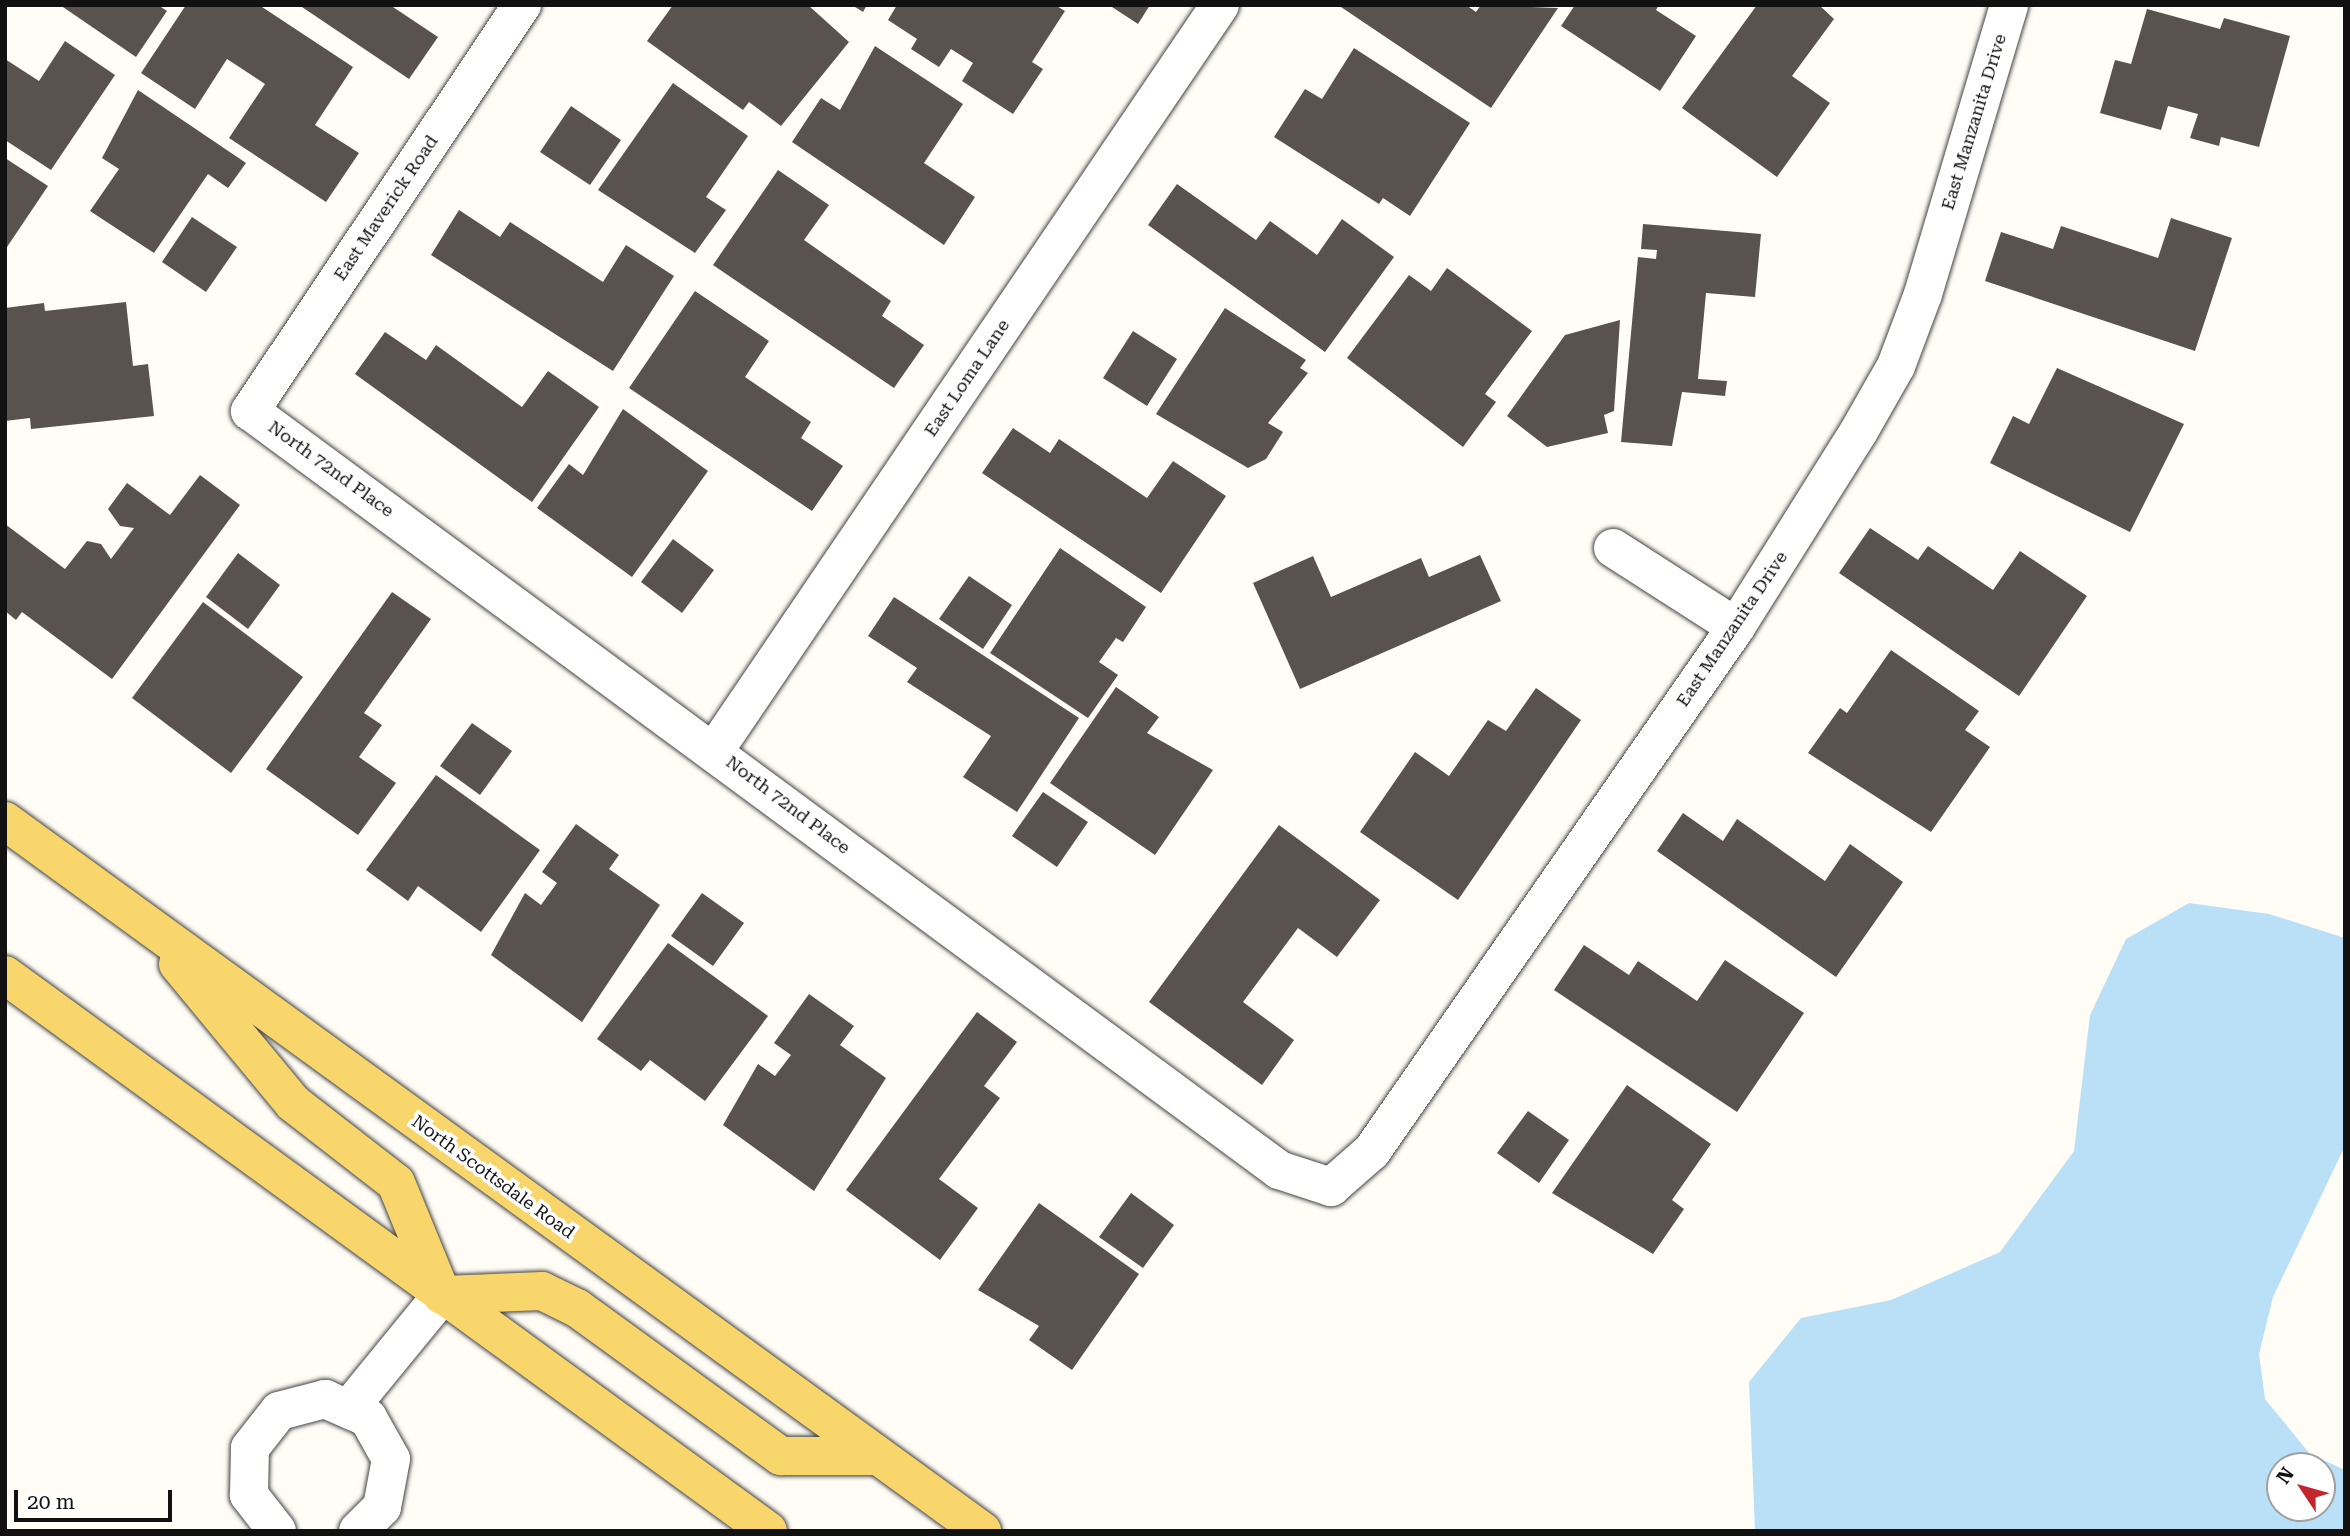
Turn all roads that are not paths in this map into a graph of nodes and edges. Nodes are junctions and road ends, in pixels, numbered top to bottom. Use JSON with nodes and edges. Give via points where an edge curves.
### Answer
{"nodes":[{"id":1,"x":523,"y":5,"type":"edge"},
{"id":2,"x":1220,"y":5,"type":"edge"},
{"id":3,"x":2009,"y":5,"type":"edge"},
{"id":4,"x":250,"y":411,"type":"joint"},
{"id":5,"x":1613,"y":548,"type":"dead end"},
{"id":6,"x":1736,"y":627,"type":"junction"},
{"id":7,"x":715,"y":750,"type":"junction"},
{"id":8,"x":5,"y":821,"type":"edge"},
{"id":9,"x":140,"y":919,"type":"junction"},
{"id":10,"x":5,"y":975,"type":"edge"},
{"id":11,"x":1331,"y":1187,"type":"joint"},
{"id":12,"x":442,"y":1295,"type":"junction"},
{"id":13,"x":351,"y":1406,"type":"junction"},
{"id":14,"x":874,"y":1456,"type":"junction"},
{"id":15,"x":364,"y":1529,"type":"edge"},
{"id":16,"x":277,"y":1531,"type":"edge"},
{"id":17,"x":768,"y":1531,"type":"edge"},
{"id":18,"x":982,"y":1531,"type":"edge"}],
"edges":[{"from":1,"to":4,"type":"street","name":"East Maverick Road"},
{"from":2,"to":7,"type":"street","name":"East Loma Lane"},
{"from":3,"to":6,"type":"street","name":"East Manzanita Drive","via":[[1896,366]]},
{"from":4,"to":7,"type":"street","name":"North 72nd Place"},
{"from":5,"to":6,"type":"street"},
{"from":6,"to":11,"type":"street","name":"East Manzanita Drive","via":[[1372,1151]]},
{"from":7,"to":11,"type":"street","name":"North 72nd Place","via":[[1279,1170]]},
{"from":8,"to":9,"type":"main road","name":"North Scottsdale Road"},
{"from":9,"to":12,"type":"main road","via":[[293,1102],[396,1183]]},
{"from":9,"to":14,"type":"main road","name":"North Scottsdale Road"},
{"from":10,"to":12,"type":"main road"},
{"from":12,"to":13,"type":"street"},
{"from":12,"to":14,"type":"main road","via":[[542,1291],[577,1308],[781,1456]]},
{"from":12,"to":17,"type":"main road"},
{"from":13,"to":15,"type":"street","via":[[383,1437],[391,1460],[382,1507]]},
{"from":13,"to":16,"type":"street","via":[[301,1401],[261,1427],[248,1459],[249,1494]]},
{"from":14,"to":18,"type":"main road","name":"North Scottsdale Road"}]}
